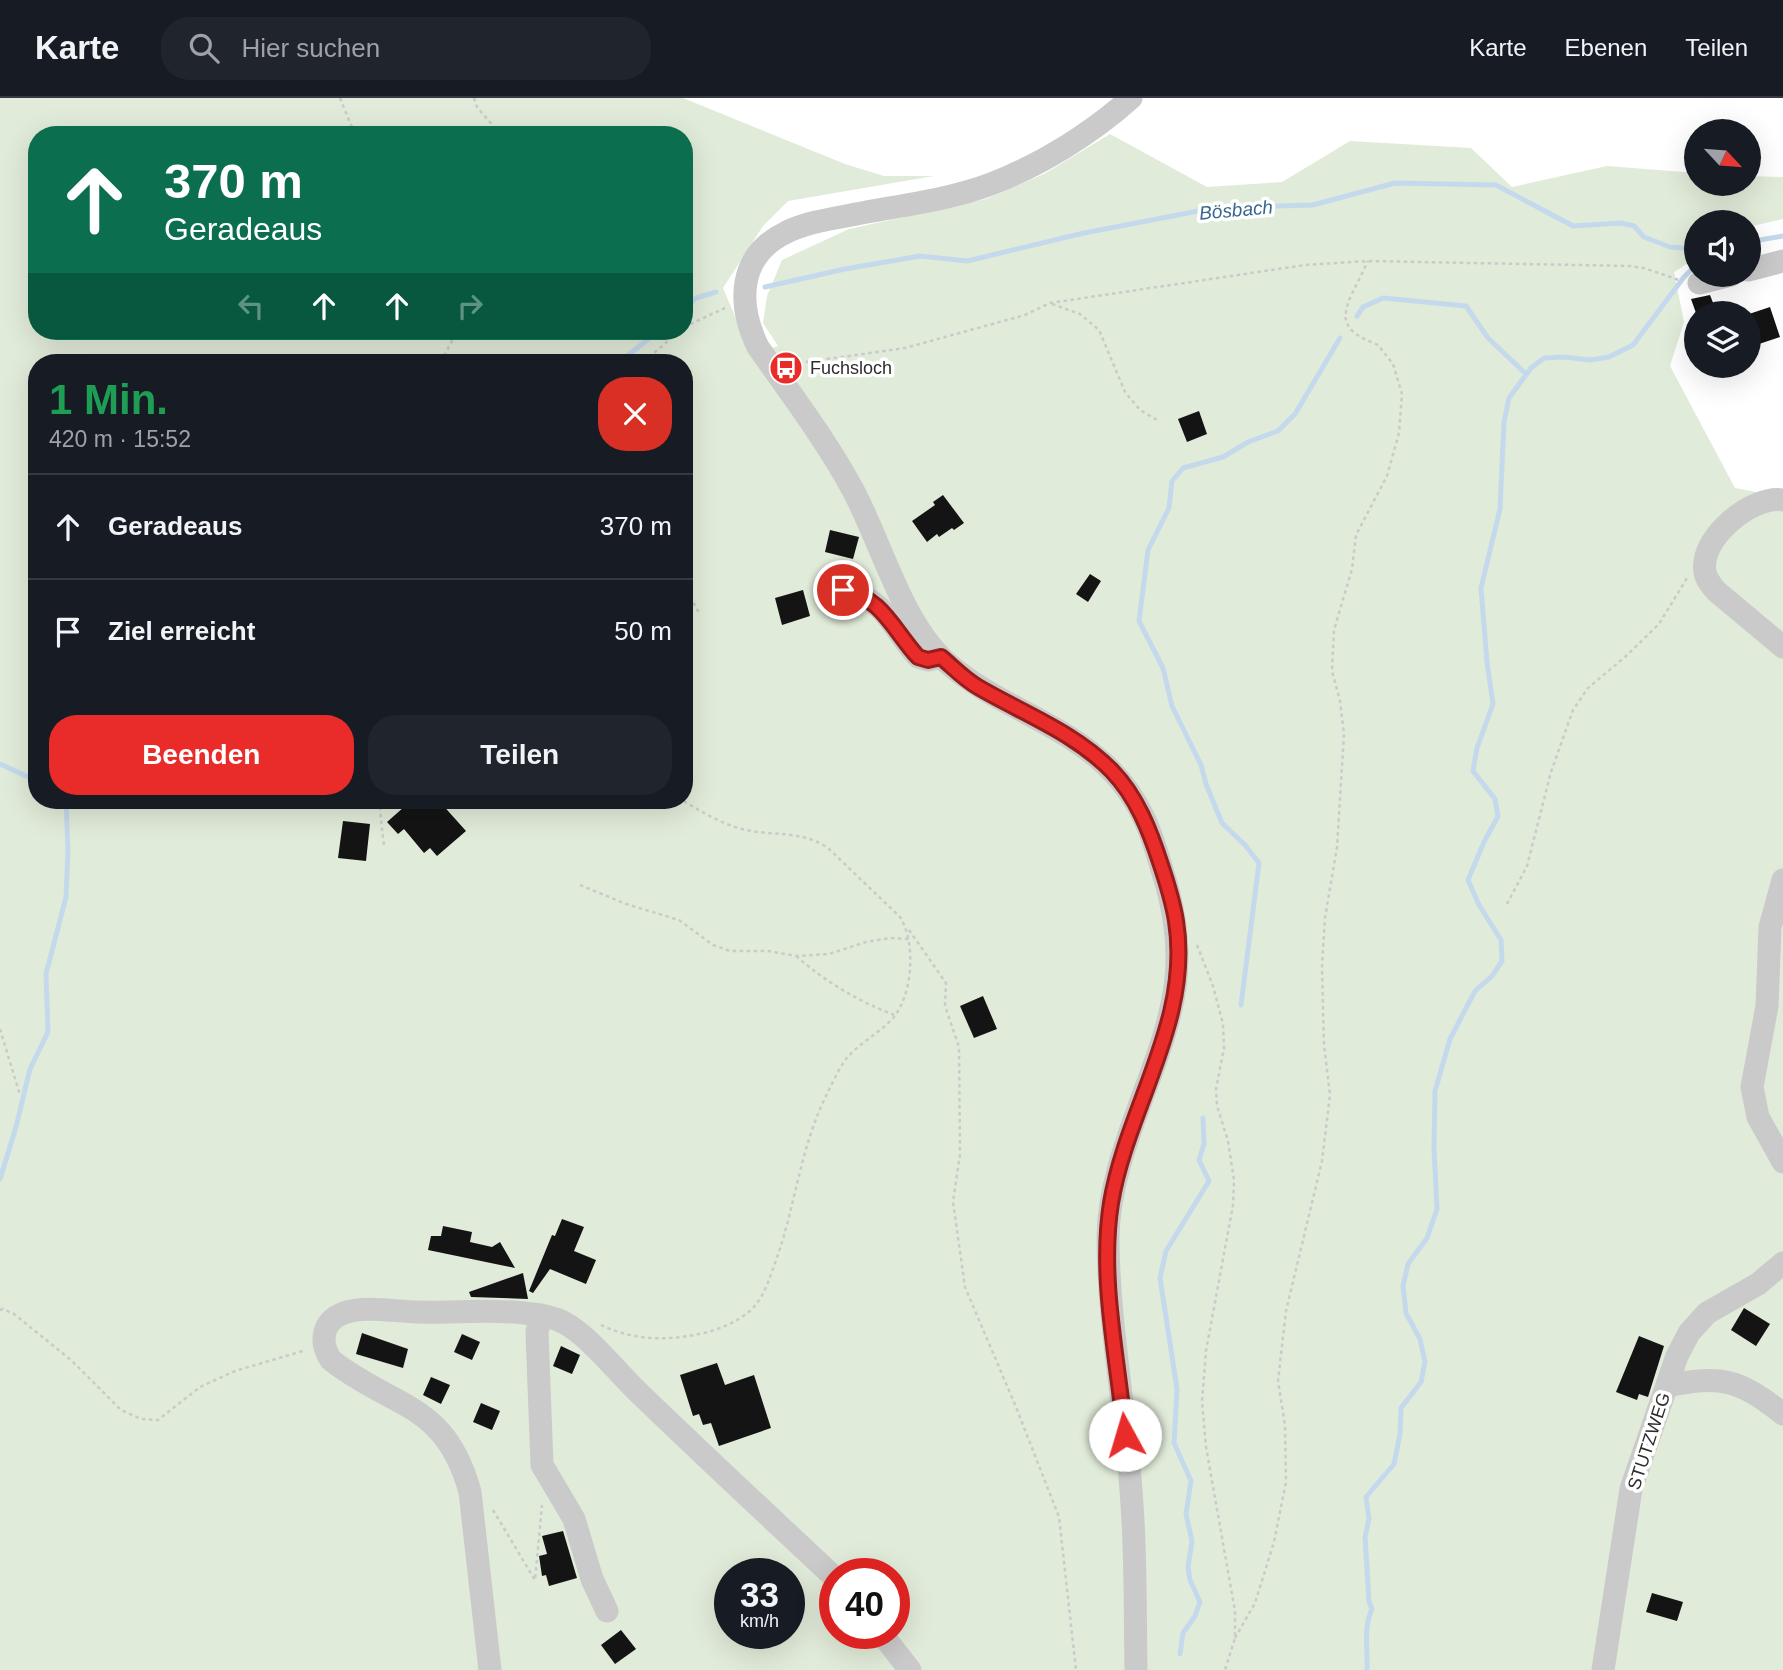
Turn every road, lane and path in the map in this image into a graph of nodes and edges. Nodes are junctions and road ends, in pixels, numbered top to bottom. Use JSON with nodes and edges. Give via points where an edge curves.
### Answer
{"nodes":[{"id":1,"x":340,"y":98,"type":"edge"},
{"id":2,"x":474,"y":98,"type":"edge"},
{"id":3,"x":1131,"y":98,"type":"edge"},
{"id":4,"x":354,"y":126,"type":"edge"},
{"id":5,"x":493,"y":126,"type":"edge"},
{"id":6,"x":1368,"y":261,"type":"junction"},
{"id":7,"x":1783,"y":261,"type":"edge"},
{"id":8,"x":1761,"y":267,"type":"edge"},
{"id":9,"x":1674,"y":278,"type":"dead end"},
{"id":10,"x":744,"y":299,"type":"junction"},
{"id":11,"x":1050,"y":303,"type":"junction"},
{"id":12,"x":693,"y":323,"type":"edge"},
{"id":13,"x":669,"y":340,"type":"edge"},
{"id":14,"x":653,"y":354,"type":"edge"},
{"id":15,"x":772,"y":366,"type":"junction"},
{"id":16,"x":1157,"y":420,"type":"dead end"},
{"id":17,"x":1783,"y":500,"type":"edge"},
{"id":18,"x":1704,"y":569,"type":"junction"},
{"id":19,"x":828,"y":589,"type":"dead end"},
{"id":20,"x":693,"y":601,"type":"edge"},
{"id":21,"x":699,"y":613,"type":"dead end"},
{"id":22,"x":1783,"y":648,"type":"edge"},
{"id":23,"x":941,"y":657,"type":"junction"},
{"id":24,"x":693,"y":805,"type":"edge"},
{"id":25,"x":381,"y":809,"type":"edge"},
{"id":26,"x":384,"y":846,"type":"dead end"},
{"id":27,"x":1783,"y":880,"type":"edge"},
{"id":28,"x":580,"y":885,"type":"dead end"},
{"id":29,"x":1507,"y":904,"type":"dead end"},
{"id":30,"x":907,"y":928,"type":"junction"},
{"id":31,"x":910,"y":939,"type":"junction"},
{"id":32,"x":1195,"y":940,"type":"dead end"},
{"id":33,"x":796,"y":956,"type":"junction"},
{"id":34,"x":895,"y":1015,"type":"junction"},
{"id":35,"x":0,"y":1028,"type":"edge"},
{"id":36,"x":20,"y":1095,"type":"dead end"},
{"id":37,"x":1780,"y":1156,"type":"edge"},
{"id":38,"x":1783,"y":1263,"type":"edge"},
{"id":39,"x":0,"y":1310,"type":"edge"},
{"id":40,"x":541,"y":1315,"type":"junction"},
{"id":41,"x":609,"y":1329,"type":"dead end"},
{"id":42,"x":323,"y":1346,"type":"junction"},
{"id":43,"x":1667,"y":1386,"type":"junction"},
{"id":44,"x":1783,"y":1414,"type":"edge"},
{"id":45,"x":545,"y":1474,"type":"junction"},
{"id":46,"x":488,"y":1500,"type":"dead end"},
{"id":47,"x":819,"y":1563,"type":"edge"},
{"id":48,"x":607,"y":1611,"type":"dead end"},
{"id":49,"x":1235,"y":1638,"type":"junction"},
{"id":50,"x":894,"y":1649,"type":"edge"},
{"id":51,"x":490,"y":1670,"type":"edge"},
{"id":52,"x":910,"y":1670,"type":"edge"},
{"id":53,"x":1076,"y":1670,"type":"edge"},
{"id":54,"x":1136,"y":1670,"type":"edge"},
{"id":55,"x":1225,"y":1670,"type":"edge"},
{"id":56,"x":1603,"y":1670,"type":"edge"}],
"edges":[{"from":1,"to":4,"type":"path"},
{"from":2,"to":5,"type":"path"},
{"from":3,"to":10,"type":"street","via":[[1055,153],[991,184],[816,222],[785,233],[756,258],[746,279]]},
{"from":6,"to":9,"type":"path","via":[[1630,266]]},
{"from":6,"to":11,"type":"path","via":[[1304,265]]},
{"from":6,"to":49,"type":"path","via":[[1345,317],[1349,328],[1378,345],[1393,364],[1402,394],[1399,433],[1387,476],[1356,535],[1352,569],[1334,630],[1332,671],[1344,734],[1322,967],[1330,1096],[1322,1161],[1286,1311],[1278,1381],[1286,1482],[1255,1603]]},
{"from":7,"to":8,"type":"street"},
{"from":10,"to":12,"type":"path"},
{"from":10,"to":15,"type":"street","via":[[751,333]]},
{"from":11,"to":15,"type":"path","via":[[1025,315],[905,348]]},
{"from":11,"to":16,"type":"path","via":[[1080,314],[1099,330],[1125,392],[1140,410]]},
{"from":13,"to":14,"type":"path"},
{"from":15,"to":23,"type":"street","via":[[843,472],[908,607]]},
{"from":17,"to":18,"type":"street","via":[[1761,502],[1744,510],[1716,537]]},
{"from":18,"to":22,"type":"street","via":[[1716,591]]},
{"from":18,"to":29,"type":"path","via":[[1688,577],[1658,624],[1588,688],[1573,710],[1551,772],[1527,866]]},
{"from":19,"to":23,"type":"street","via":[[862,595],[893,622],[918,657]]},
{"from":20,"to":21,"type":"path"},
{"from":23,"to":54,"type":"street","via":[[977,687],[1061,731],[1113,772],[1146,822],[1177,922],[1176,986],[1170,1018],[1118,1168],[1108,1231],[1109,1296],[1132,1505]]},
{"from":24,"to":30,"type":"path","via":[[739,828],[818,841],[900,916]]},
{"from":25,"to":26,"type":"path"},
{"from":27,"to":37,"type":"street","via":[[1770,927],[1767,1006],[1752,1087],[1758,1116]]},
{"from":28,"to":33,"type":"path","via":[[679,920],[713,945],[730,951]]},
{"from":30,"to":31,"type":"path"},
{"from":30,"to":53,"type":"path","via":[[946,984],[945,1006],[959,1047],[960,1154],[953,1202],[965,1287],[1059,1517]]},
{"from":31,"to":33,"type":"path","via":[[890,938],[829,954]]},
{"from":31,"to":34,"type":"path","via":[[908,981]]},
{"from":32,"to":49,"type":"path","via":[[1223,1024],[1217,1106],[1234,1180],[1202,1401],[1235,1611]]},
{"from":33,"to":34,"type":"path","via":[[855,1000]]},
{"from":34,"to":41,"type":"path","via":[[847,1058],[825,1098],[780,1252],[763,1294],[750,1311],[730,1324],[692,1336],[649,1339]]},
{"from":35,"to":36,"type":"path"},
{"from":38,"to":43,"type":"street","name":"STUTZWEG","via":[[1699,1321],[1677,1356]]},
{"from":39,"to":42,"type":"path","via":[[13,1314],[71,1360],[121,1410],[141,1419],[158,1420],[200,1387],[235,1371]]},
{"from":40,"to":42,"type":"street","via":[[351,1311],[328,1325]]},
{"from":40,"to":45,"type":"street","via":[[537,1332]]},
{"from":40,"to":47,"type":"street","via":[[564,1323],[583,1338]]},
{"from":42,"to":51,"type":"street","via":[[339,1366],[432,1422],[461,1464],[470,1492]]},
{"from":43,"to":44,"type":"street","via":[[1725,1381],[1752,1392]]},
{"from":43,"to":56,"type":"street","name":"STUTZWEG","via":[[1631,1489]]},
{"from":45,"to":46,"type":"path","via":[[535,1580]]},
{"from":45,"to":48,"type":"street","via":[[574,1519]]},
{"from":49,"to":55,"type":"path"},
{"from":50,"to":52,"type":"street"}]}
